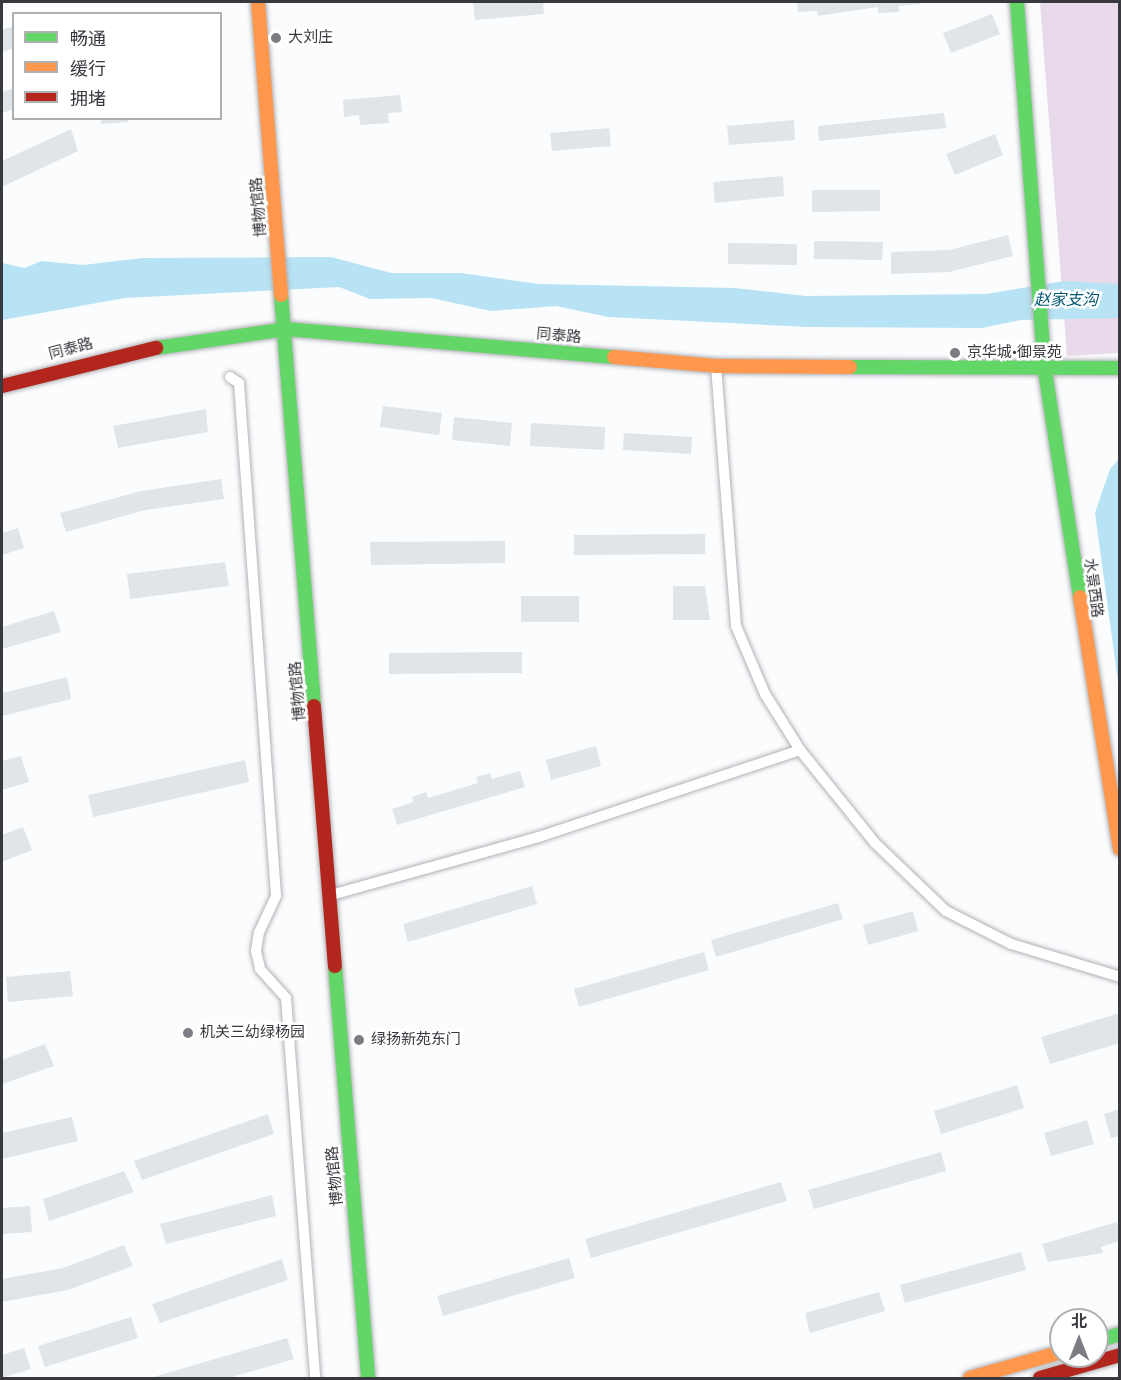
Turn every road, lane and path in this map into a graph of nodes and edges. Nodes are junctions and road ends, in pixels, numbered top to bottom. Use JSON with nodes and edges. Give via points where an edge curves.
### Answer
{"nodes":[{"id":1,"x":258,"y":2,"type":"edge"},
{"id":2,"x":1017,"y":2,"type":"edge"},
{"id":3,"x":286,"y":329,"type":"junction"},
{"id":4,"x":716,"y":366,"type":"junction"},
{"id":5,"x":1119,"y":368,"type":"edge"},
{"id":6,"x":1045,"y":371,"type":"junction"},
{"id":7,"x":230,"y":377,"type":"dead end"},
{"id":8,"x":2,"y":386,"type":"edge"},
{"id":9,"x":800,"y":750,"type":"junction"},
{"id":10,"x":1119,"y":849,"type":"edge"},
{"id":11,"x":332,"y":895,"type":"junction"},
{"id":12,"x":1119,"y":977,"type":"edge"},
{"id":13,"x":1049,"y":1355,"type":"edge"},
{"id":14,"x":1119,"y":1355,"type":"edge"},
{"id":15,"x":315,"y":1378,"type":"edge"},
{"id":16,"x":368,"y":1378,"type":"edge"},
{"id":17,"x":970,"y":1378,"type":"edge"},
{"id":18,"x":1040,"y":1378,"type":"edge"}],
"edges":[{"from":1,"to":3,"type":"street","name":"博物馆路"},
{"from":2,"to":6,"type":"street","name":"水景西路"},
{"from":3,"to":4,"type":"street","name":"同泰路"},
{"from":3,"to":8,"type":"street","name":"同泰路","via":[[132,351]]},
{"from":3,"to":11,"type":"street","name":"博物馆路"},
{"from":4,"to":6,"type":"street","name":"同泰路"},
{"from":4,"to":9,"type":"street","via":[[736,626],[765,694]]},
{"from":5,"to":6,"type":"street","name":"同泰路"},
{"from":6,"to":10,"type":"street","name":"水景西路"},
{"from":7,"to":15,"type":"street","via":[[238,383],[276,896],[256,951],[260,969],[285,998]]},
{"from":9,"to":11,"type":"street","via":[[539,837]]},
{"from":9,"to":12,"type":"street","via":[[875,843],[946,911],[1011,944]]},
{"from":11,"to":16,"type":"street","name":"博物馆路"},
{"from":13,"to":17,"type":"street"},
{"from":14,"to":18,"type":"street"}]}
